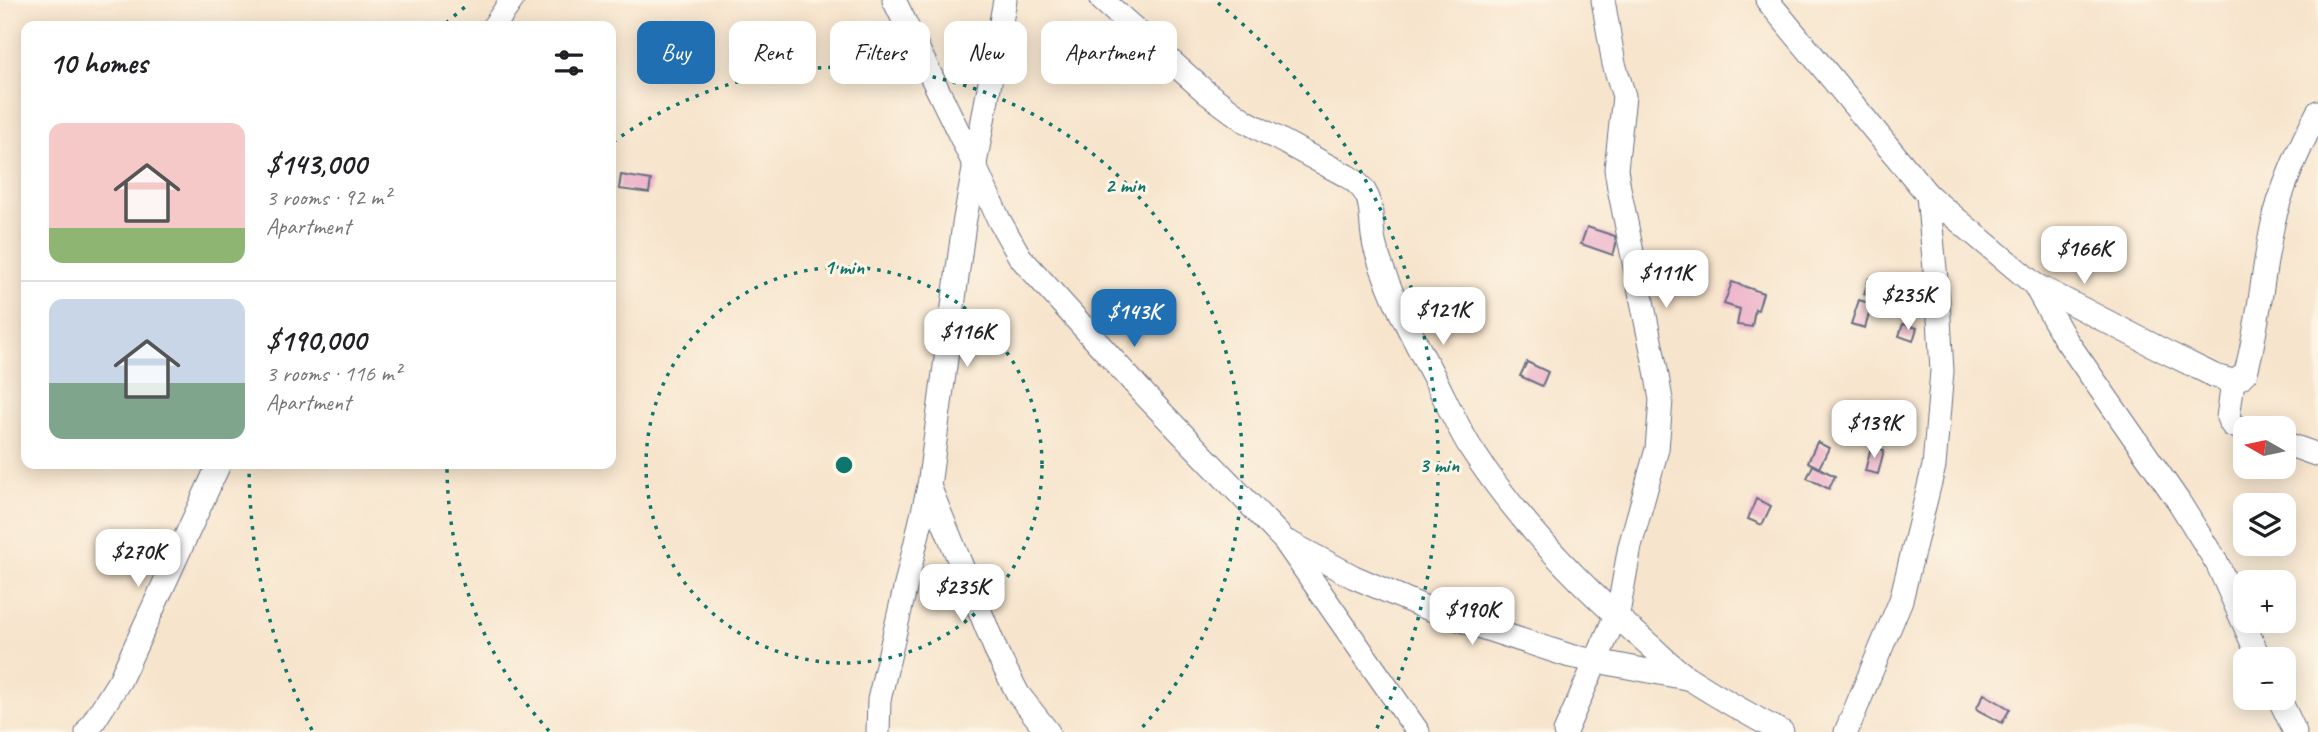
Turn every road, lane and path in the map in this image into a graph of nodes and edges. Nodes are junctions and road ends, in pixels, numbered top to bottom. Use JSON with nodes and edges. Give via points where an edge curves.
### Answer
{"nodes":[{"id":1,"x":512,"y":0,"type":"edge"},
{"id":2,"x":894,"y":0,"type":"edge"},
{"id":3,"x":1005,"y":0,"type":"edge"},
{"id":4,"x":1101,"y":0,"type":"edge"},
{"id":5,"x":1603,"y":0,"type":"edge"},
{"id":6,"x":1767,"y":0,"type":"edge"},
{"id":7,"x":497,"y":21,"type":"edge"},
{"id":8,"x":2318,"y":112,"type":"edge"},
{"id":9,"x":974,"y":163,"type":"junction"},
{"id":10,"x":1928,"y":195,"type":"junction"},
{"id":11,"x":2034,"y":284,"type":"junction"},
{"id":12,"x":2232,"y":381,"type":"junction"},
{"id":13,"x":2233,"y":425,"type":"edge"},
{"id":14,"x":2296,"y":447,"type":"edge"},
{"id":15,"x":2318,"y":455,"type":"edge"},
{"id":16,"x":217,"y":469,"type":"edge"},
{"id":17,"x":929,"y":486,"type":"junction"},
{"id":18,"x":1284,"y":540,"type":"junction"},
{"id":19,"x":1617,"y":616,"type":"junction"},
{"id":20,"x":2254,"y":647,"type":"edge"},
{"id":21,"x":1597,"y":660,"type":"junction"},
{"id":22,"x":1688,"y":678,"type":"junction"},
{"id":23,"x":2285,"y":710,"type":"edge"},
{"id":24,"x":87,"y":732,"type":"edge"},
{"id":25,"x":878,"y":732,"type":"edge"},
{"id":26,"x":1048,"y":732,"type":"edge"},
{"id":27,"x":1419,"y":732,"type":"edge"},
{"id":28,"x":1565,"y":732,"type":"edge"},
{"id":29,"x":1782,"y":732,"type":"edge"},
{"id":30,"x":1846,"y":732,"type":"edge"},
{"id":31,"x":2295,"y":732,"type":"edge"}],
"edges":[{"from":1,"to":7,"type":"street"},
{"from":2,"to":9,"type":"street"},
{"from":3,"to":9,"type":"street"},
{"from":4,"to":19,"type":"street","via":[[1245,121],[1366,190],[1384,276],[1472,449],[1563,563]]},
{"from":5,"to":19,"type":"street","via":[[1614,64],[1625,96],[1616,169],[1661,400],[1657,449],[1630,545]]},
{"from":6,"to":10,"type":"street"},
{"from":8,"to":12,"type":"street","via":[[2272,227],[2246,372]]},
{"from":9,"to":17,"type":"street"},
{"from":9,"to":18,"type":"street","via":[[1020,257]]},
{"from":10,"to":11,"type":"street"},
{"from":10,"to":30,"type":"street","via":[[1942,371],[1934,466],[1901,600]]},
{"from":11,"to":12,"type":"street"},
{"from":11,"to":20,"type":"street","via":[[2064,337],[2218,565]]},
{"from":12,"to":13,"type":"street","via":[[2228,418]]},
{"from":14,"to":15,"type":"street"},
{"from":16,"to":24,"type":"street","via":[[120,680]]},
{"from":17,"to":25,"type":"street","via":[[879,700]]},
{"from":17,"to":26,"type":"street","via":[[997,653],[1018,694]]},
{"from":18,"to":21,"type":"street","via":[[1424,607],[1570,656]]},
{"from":18,"to":27,"type":"street"},
{"from":19,"to":21,"type":"street"},
{"from":19,"to":22,"type":"street"},
{"from":21,"to":22,"type":"street"},
{"from":21,"to":28,"type":"street"},
{"from":22,"to":29,"type":"street"},
{"from":23,"to":31,"type":"street"}]}
